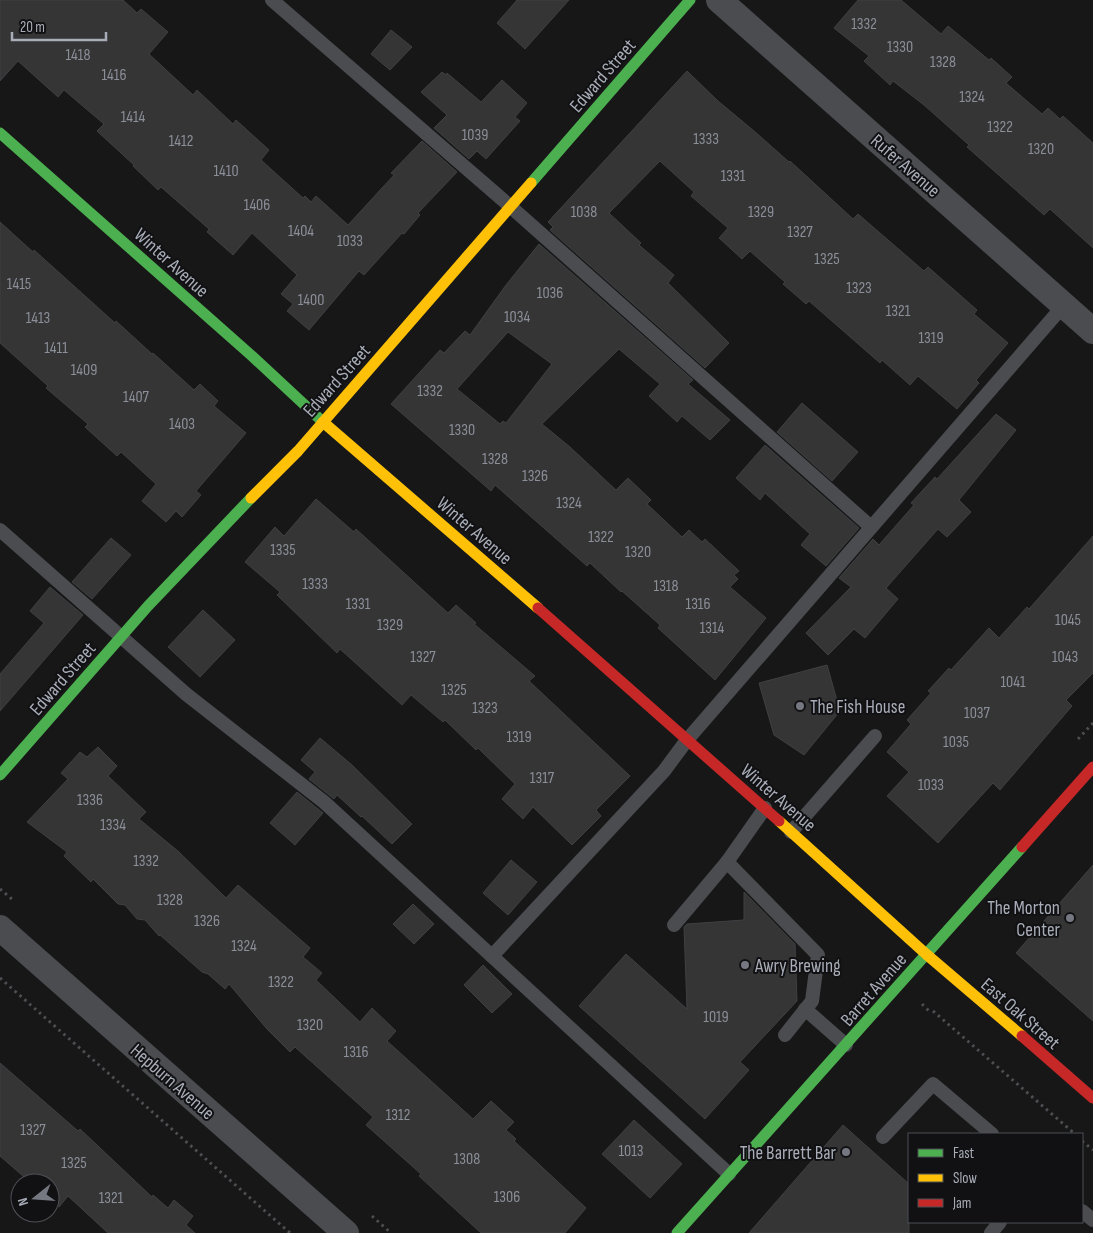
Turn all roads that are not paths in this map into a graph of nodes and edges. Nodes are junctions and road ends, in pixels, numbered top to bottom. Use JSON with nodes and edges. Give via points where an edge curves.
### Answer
{"nodes":[{"id":1,"x":272,"y":0,"type":"edge"},
{"id":2,"x":690,"y":0,"type":"edge"},
{"id":3,"x":719,"y":0,"type":"edge"},
{"id":4,"x":0,"y":133,"type":"edge"},
{"id":5,"x":511,"y":206,"type":"junction"},
{"id":6,"x":1064,"y":305,"type":"junction"},
{"id":7,"x":1093,"y":331,"type":"edge"},
{"id":8,"x":322,"y":421,"type":"junction"},
{"id":9,"x":871,"y":527,"type":"junction"},
{"id":10,"x":0,"y":530,"type":"edge"},
{"id":11,"x":121,"y":637,"type":"junction"},
{"id":12,"x":875,"y":736,"type":"dead end"},
{"id":13,"x":687,"y":740,"type":"junction"},
{"id":14,"x":1093,"y":767,"type":"edge"},
{"id":15,"x":0,"y":775,"type":"edge"},
{"id":16,"x":765,"y":808,"type":"junction"},
{"id":17,"x":792,"y":832,"type":"junction"},
{"id":18,"x":727,"y":862,"type":"junction"},
{"id":19,"x":674,"y":925,"type":"dead end"},
{"id":20,"x":0,"y":928,"type":"edge"},
{"id":21,"x":926,"y":954,"type":"junction"},
{"id":22,"x":492,"y":956,"type":"junction"},
{"id":23,"x":805,"y":1009,"type":"junction"},
{"id":24,"x":785,"y":1035,"type":"dead end"},
{"id":25,"x":846,"y":1045,"type":"junction"},
{"id":26,"x":1093,"y":1098,"type":"edge"},
{"id":27,"x":991,"y":1133,"type":"edge"},
{"id":28,"x":883,"y":1138,"type":"dead end"},
{"id":29,"x":729,"y":1174,"type":"junction"},
{"id":30,"x":1083,"y":1212,"type":"edge"},
{"id":31,"x":1093,"y":1220,"type":"edge"},
{"id":32,"x":999,"y":1223,"type":"edge"},
{"id":33,"x":346,"y":1233,"type":"edge"},
{"id":34,"x":677,"y":1233,"type":"edge"},
{"id":35,"x":991,"y":1233,"type":"edge"}],
"edges":[{"from":1,"to":5,"type":"lane"},
{"from":2,"to":5,"type":"street","name":"Edward Street"},
{"from":3,"to":6,"type":"street","name":"Rufer Avenue"},
{"from":4,"to":8,"type":"street","name":"Winter Avenue"},
{"from":5,"to":8,"type":"street","name":"Edward Street"},
{"from":5,"to":9,"type":"lane"},
{"from":6,"to":7,"type":"street","name":"Rufer Avenue"},
{"from":6,"to":9,"type":"lane"},
{"from":8,"to":11,"type":"street","name":"Edward Street","via":[[298,451],[214,535]]},
{"from":8,"to":13,"type":"street","name":"Winter Avenue"},
{"from":9,"to":13,"type":"lane"},
{"from":10,"to":11,"type":"lane"},
{"from":11,"to":15,"type":"street","name":"Edward Street"},
{"from":11,"to":22,"type":"lane","via":[[186,694],[324,802]]},
{"from":12,"to":17,"type":"lane"},
{"from":13,"to":16,"type":"street","name":"Winter Avenue"},
{"from":13,"to":22,"type":"lane","via":[[664,771]]},
{"from":14,"to":21,"type":"street","name":"Barret Avenue"},
{"from":16,"to":17,"type":"street","name":"Winter Avenue"},
{"from":16,"to":18,"type":"lane"},
{"from":17,"to":21,"type":"street","name":"Winter Avenue"},
{"from":18,"to":19,"type":"lane"},
{"from":18,"to":23,"type":"lane","via":[[818,955],[812,1001]]},
{"from":20,"to":33,"type":"street","name":"Hepburn Avenue"},
{"from":21,"to":25,"type":"street","name":"Barret Avenue"},
{"from":21,"to":26,"type":"street","name":"East Oak Street"},
{"from":22,"to":29,"type":"lane"},
{"from":23,"to":24,"type":"lane"},
{"from":23,"to":25,"type":"lane"},
{"from":25,"to":29,"type":"street","name":"Barret Avenue"},
{"from":27,"to":28,"type":"lane","via":[[933,1084]]},
{"from":29,"to":34,"type":"street","name":"Barret Avenue"},
{"from":30,"to":31,"type":"lane"},
{"from":32,"to":35,"type":"lane"}]}
